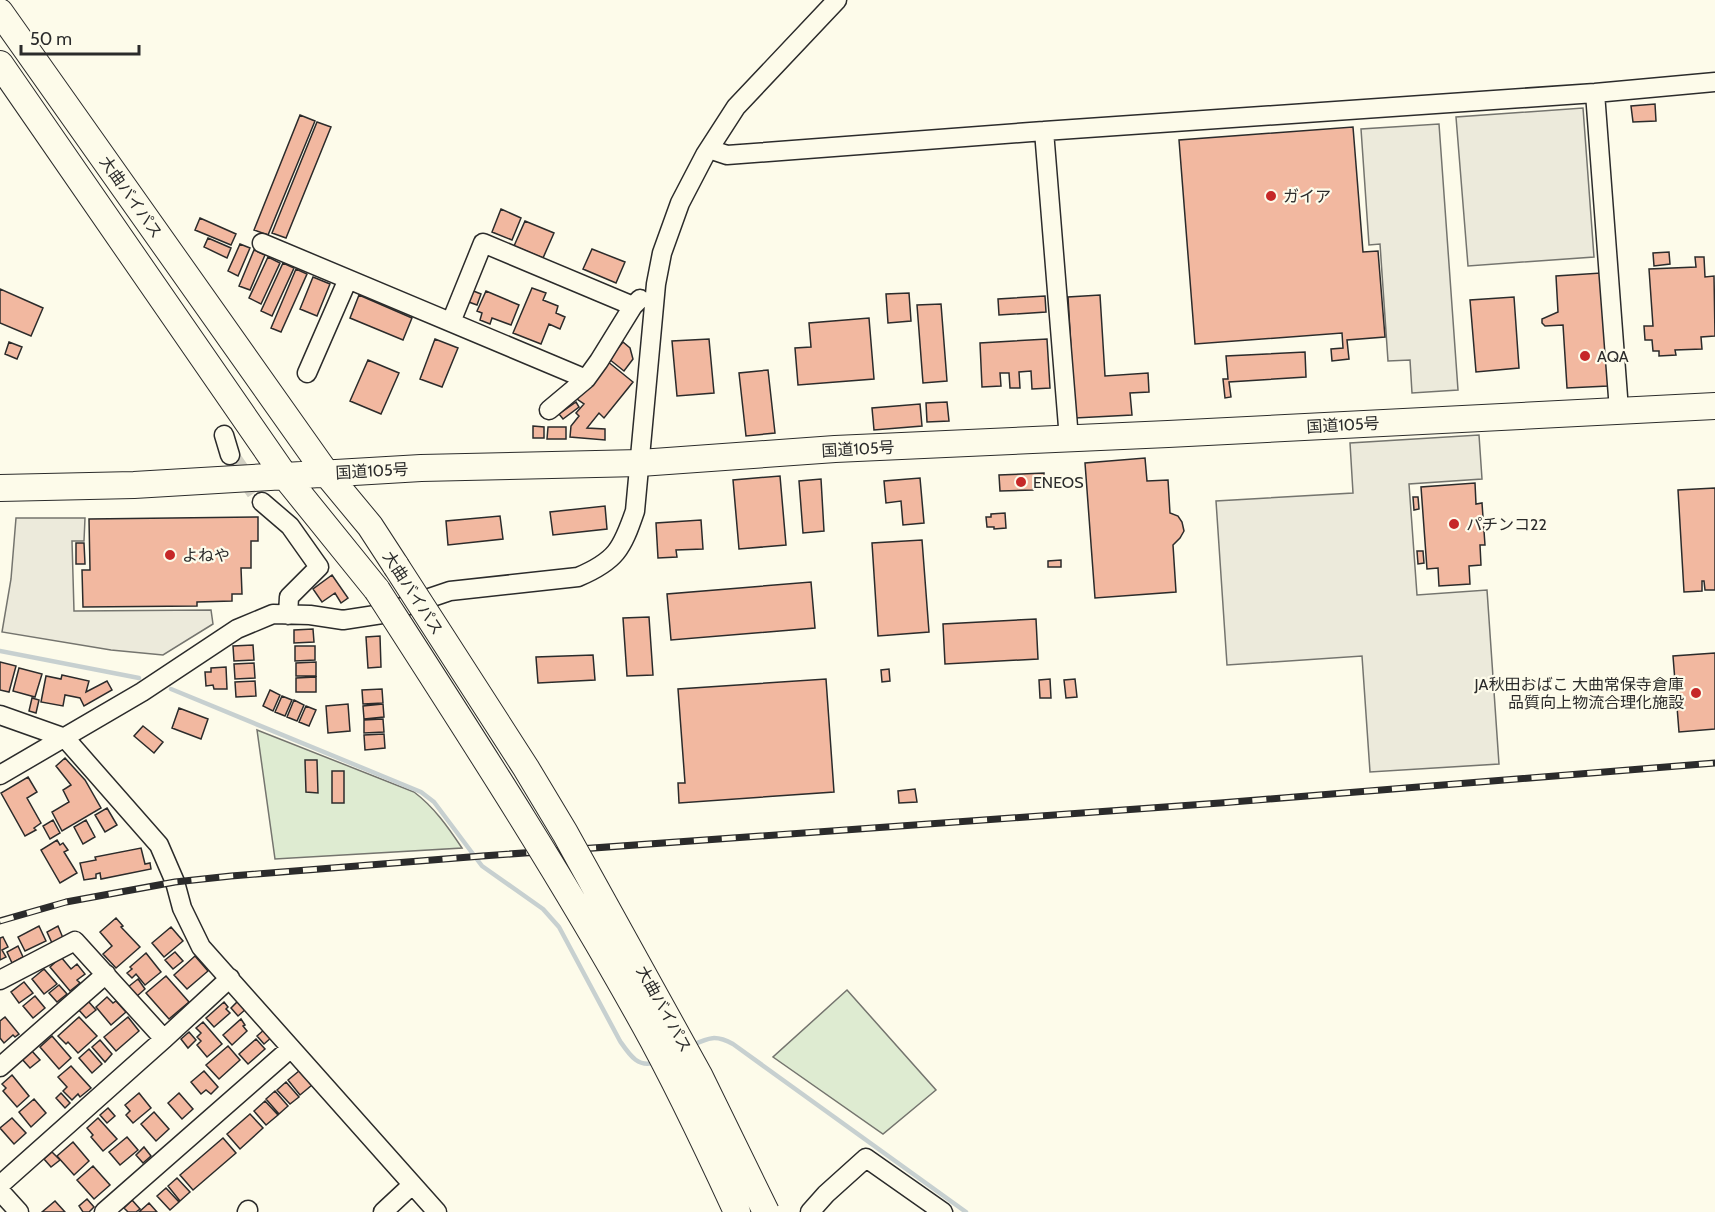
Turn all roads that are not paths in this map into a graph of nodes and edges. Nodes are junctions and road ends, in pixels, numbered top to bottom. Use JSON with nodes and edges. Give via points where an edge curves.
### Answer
{"nodes":[{"id":1,"x":837,"y":0,"type":"edge"},
{"id":2,"x":0,"y":12,"type":"edge"},
{"id":3,"x":0,"y":64,"type":"edge"},
{"id":4,"x":1715,"y":82,"type":"edge"},
{"id":5,"x":1594,"y":93,"type":"junction"},
{"id":6,"x":1044,"y":131,"type":"junction"},
{"id":7,"x":709,"y":149,"type":"junction"},
{"id":8,"x":262,"y":243,"type":"dead end"},
{"id":9,"x":348,"y":279,"type":"junction"},
{"id":10,"x":657,"y":280,"type":"junction"},
{"id":11,"x":633,"y":306,"type":"junction"},
{"id":12,"x":451,"y":322,"type":"junction"},
{"id":13,"x":307,"y":373,"type":"dead end"},
{"id":14,"x":586,"y":379,"type":"junction"},
{"id":15,"x":1715,"y":406,"type":"edge"},
{"id":16,"x":549,"y":410,"type":"dead end"},
{"id":17,"x":1619,"y":410,"type":"junction"},
{"id":18,"x":224,"y":435,"type":"dead end"},
{"id":19,"x":1070,"y":439,"type":"junction"},
{"id":20,"x":230,"y":455,"type":"tunnel mouth"},
{"id":21,"x":640,"y":464,"type":"junction"},
{"id":22,"x":326,"y":473,"type":"junction"},
{"id":23,"x":284,"y":475,"type":"junction"},
{"id":24,"x":0,"y":488,"type":"edge"},
{"id":25,"x":262,"y":502,"type":"tunnel mouth"},
{"id":26,"x":288,"y":615,"type":"junction"},
{"id":27,"x":0,"y":714,"type":"edge"},
{"id":28,"x":65,"y":738,"type":"junction"},
{"id":29,"x":0,"y":775,"type":"edge"},
{"id":30,"x":105,"y":974,"type":"junction"},
{"id":31,"x":230,"y":978,"type":"junction"},
{"id":32,"x":0,"y":980,"type":"edge"},
{"id":33,"x":164,"y":1039,"type":"junction"},
{"id":34,"x":291,"y":1048,"type":"junction"},
{"id":35,"x":0,"y":1067,"type":"edge"},
{"id":36,"x":0,"y":1185,"type":"edge"},
{"id":37,"x":412,"y":1185,"type":"junction"},
{"id":38,"x":0,"y":1191,"type":"edge"},
{"id":39,"x":19,"y":1212,"type":"edge"},
{"id":40,"x":104,"y":1212,"type":"edge"},
{"id":41,"x":383,"y":1212,"type":"edge"},
{"id":42,"x":436,"y":1212,"type":"edge"},
{"id":43,"x":737,"y":1212,"type":"edge"},
{"id":44,"x":766,"y":1212,"type":"edge"},
{"id":45,"x":810,"y":1212,"type":"edge"},
{"id":46,"x":944,"y":1212,"type":"edge"}],
"edges":[{"from":1,"to":7,"type":"street","via":[[736,107]]},
{"from":2,"to":22,"type":"highway","name":"大曲バイパス"},
{"from":3,"to":23,"type":"highway","name":"大曲バイパス"},
{"from":4,"to":5,"type":"street"},
{"from":5,"to":6,"type":"street"},
{"from":5,"to":17,"type":"street"},
{"from":6,"to":7,"type":"street","via":[[726,155]]},
{"from":6,"to":19,"type":"street"},
{"from":7,"to":10,"type":"street","via":[[680,203]]},
{"from":8,"to":9,"type":"street"},
{"from":9,"to":12,"type":"street"},
{"from":9,"to":13,"type":"street"},
{"from":10,"to":11,"type":"street"},
{"from":10,"to":21,"type":"street"},
{"from":11,"to":12,"type":"street","via":[[483,243]]},
{"from":11,"to":14,"type":"street"},
{"from":12,"to":14,"type":"street"},
{"from":14,"to":16,"type":"street"},
{"from":15,"to":17,"type":"highway","name":"国道105号"},
{"from":17,"to":19,"type":"highway","name":"国道105号"},
{"from":18,"to":20,"type":"street"},
{"from":19,"to":21,"type":"highway","name":"国道105号","via":[[835,449]]},
{"from":21,"to":22,"type":"highway","name":"国道105号"},
{"from":21,"to":26,"type":"street","via":[[635,511],[625,540],[612,558],[578,577],[450,591],[382,614],[344,620]]},
{"from":22,"to":23,"type":"highway","name":"国道105号"},
{"from":22,"to":44,"type":"highway","name":"大曲バイパス","bridge":true,"via":[[370,526],[566,833],[699,1075]]},
{"from":23,"to":24,"type":"highway","name":"国道105号","via":[[134,485]]},
{"from":23,"to":43,"type":"highway","name":"大曲バイパス","bridge":true,"via":[[377,590],[523,817],[645,1026]]},
{"from":25,"to":26,"type":"street","via":[[290,526],[319,567],[289,597]]},
{"from":26,"to":28,"type":"street","via":[[273,614],[237,629]]},
{"from":27,"to":28,"type":"street"},
{"from":28,"to":29,"type":"street"},
{"from":28,"to":31,"type":"street","via":[[159,845],[201,947]]},
{"from":30,"to":32,"type":"street","via":[[75,941]]},
{"from":30,"to":33,"type":"street"},
{"from":30,"to":35,"type":"street"},
{"from":31,"to":33,"type":"street"},
{"from":31,"to":34,"type":"street"},
{"from":33,"to":36,"type":"street"},
{"from":34,"to":37,"type":"street"},
{"from":34,"to":40,"type":"street"},
{"from":37,"to":41,"type":"street"},
{"from":37,"to":42,"type":"street"},
{"from":38,"to":39,"type":"street"},
{"from":45,"to":46,"type":"street","via":[[866,1158]]}]}
